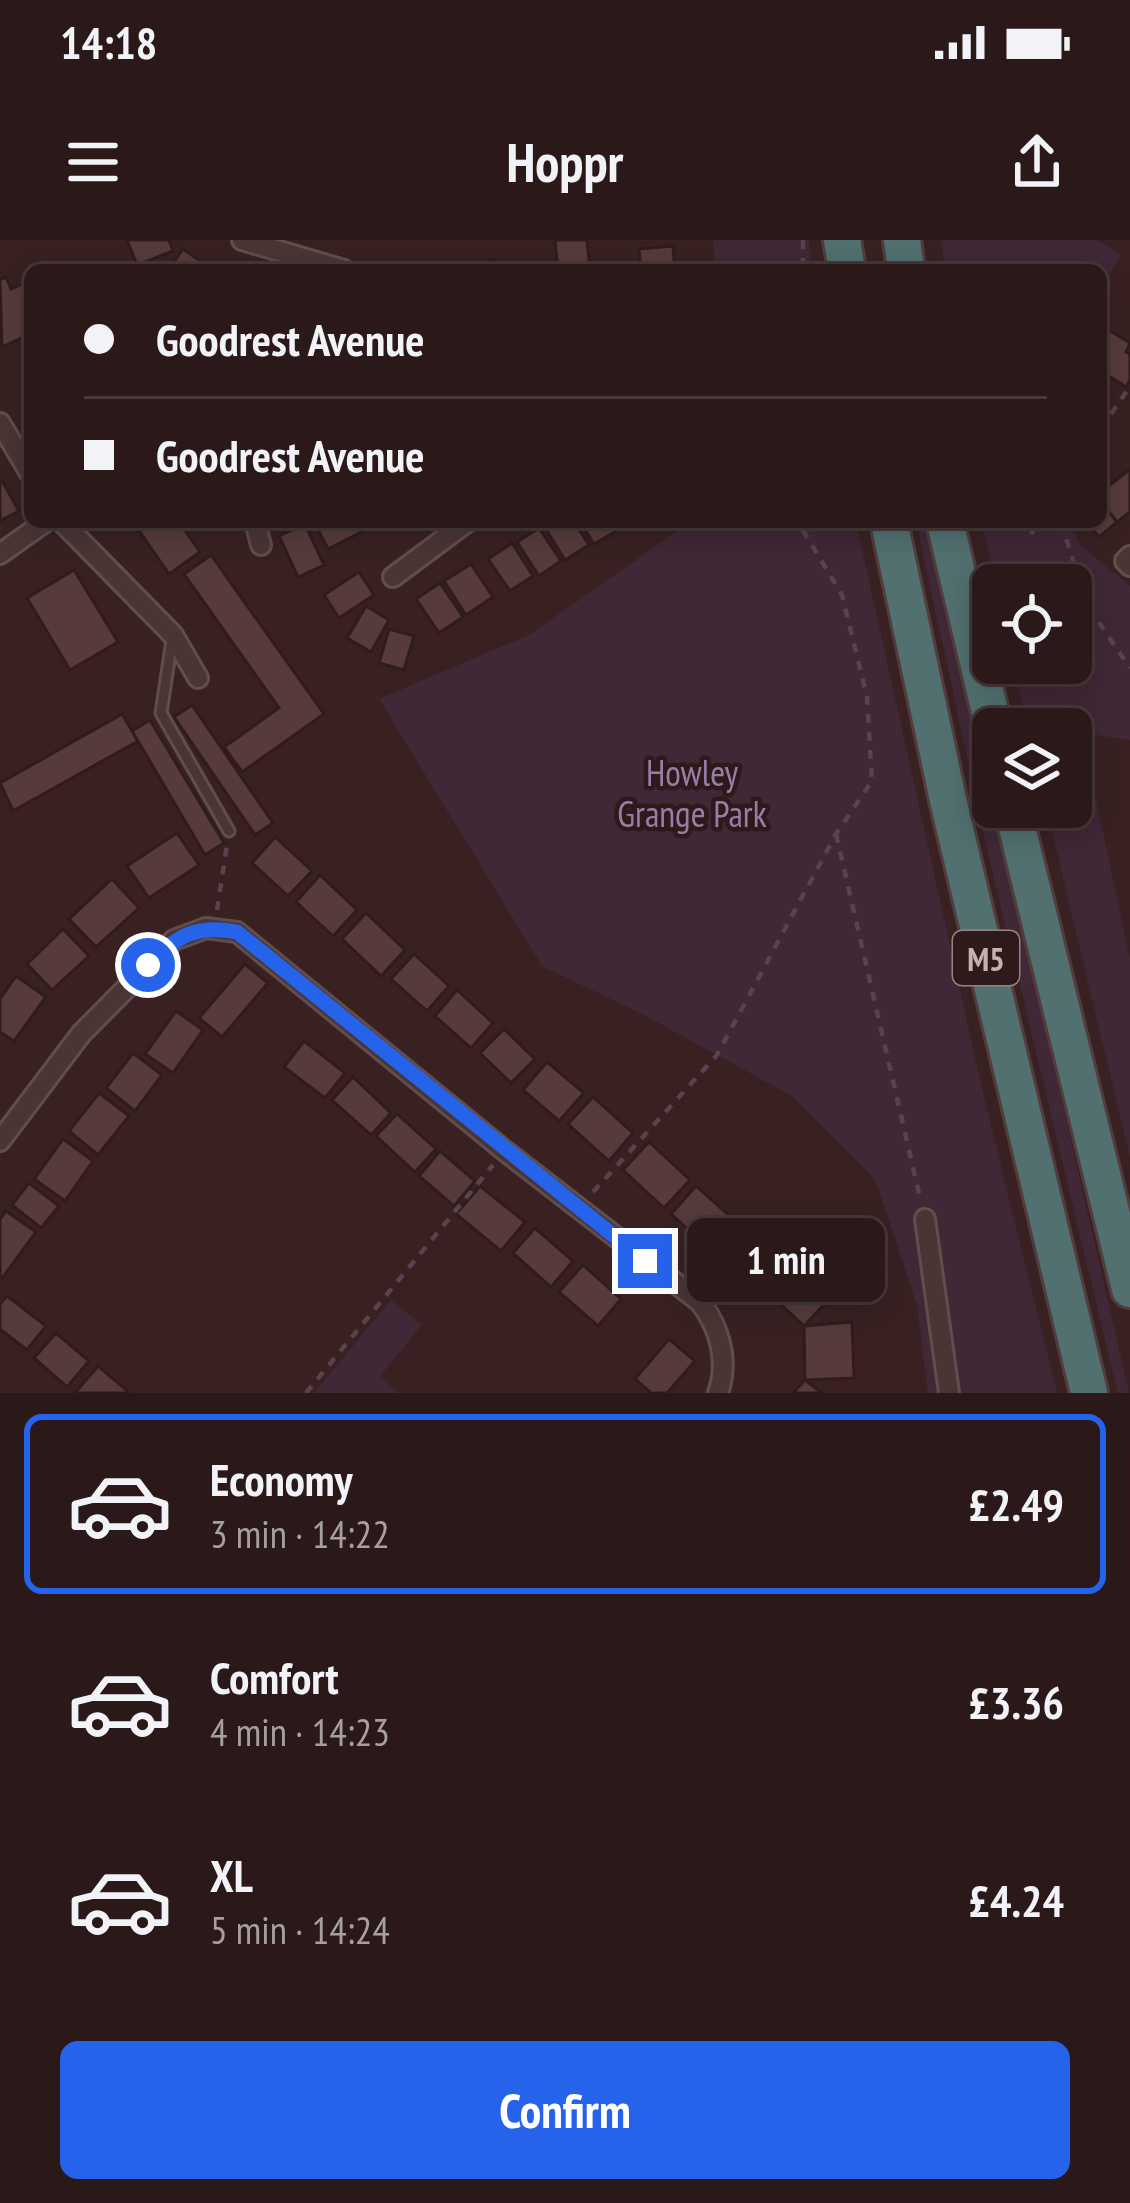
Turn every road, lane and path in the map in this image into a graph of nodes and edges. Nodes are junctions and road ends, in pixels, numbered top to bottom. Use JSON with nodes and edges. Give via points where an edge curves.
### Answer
{"nodes":[{"id":1,"x":242,"y":240,"type":"edge"},
{"id":2,"x":269,"y":245,"type":"edge"},
{"id":3,"x":330,"y":264,"type":"edge"},
{"id":4,"x":1130,"y":386,"type":"edge"},
{"id":5,"x":1107,"y":420,"type":"edge"},
{"id":6,"x":0,"y":423,"type":"edge"},
{"id":7,"x":24,"y":463,"type":"edge"},
{"id":8,"x":37,"y":528,"type":"edge"},
{"id":9,"x":68,"y":528,"type":"edge"},
{"id":10,"x":257,"y":528,"type":"edge"},
{"id":11,"x":459,"y":528,"type":"edge"},
{"id":12,"x":802,"y":528,"type":"edge"},
{"id":13,"x":890,"y":528,"type":"edge"},
{"id":14,"x":946,"y":528,"type":"edge"},
{"id":15,"x":1035,"y":528,"type":"edge"},
{"id":16,"x":1063,"y":528,"type":"edge"},
{"id":17,"x":1030,"y":535,"type":"dead end"},
{"id":18,"x":261,"y":545,"type":"dead end"},
{"id":19,"x":0,"y":554,"type":"edge"},
{"id":20,"x":393,"y":577,"type":"dead end"},
{"id":21,"x":172,"y":635,"type":"junction"},
{"id":22,"x":1130,"y":668,"type":"edge"},
{"id":23,"x":198,"y":677,"type":"dead end"},
{"id":24,"x":989,"y":708,"type":"edge"},
{"id":25,"x":1017,"y":828,"type":"edge"},
{"id":26,"x":229,"y":831,"type":"joint"},
{"id":27,"x":836,"y":834,"type":"junction"},
{"id":28,"x":214,"y":928,"type":"junction"},
{"id":29,"x":0,"y":1141,"type":"edge"},
{"id":30,"x":505,"y":1151,"type":"junction"},
{"id":31,"x":577,"y":1209,"type":"junction"},
{"id":32,"x":926,"y":1219,"type":"joint"},
{"id":33,"x":1130,"y":1289,"type":"edge"},
{"id":34,"x":306,"y":1393,"type":"edge"},
{"id":35,"x":718,"y":1393,"type":"edge"},
{"id":36,"x":949,"y":1393,"type":"edge"},
{"id":37,"x":1089,"y":1393,"type":"edge"}],
"edges":[{"from":1,"to":2,"type":"street"},
{"from":2,"to":3,"type":"street"},
{"from":4,"to":5,"type":"path"},
{"from":6,"to":7,"type":"street"},
{"from":8,"to":19,"type":"street"},
{"from":9,"to":21,"type":"street"},
{"from":10,"to":18,"type":"street"},
{"from":11,"to":20,"type":"street"},
{"from":12,"to":27,"type":"path","via":[[842,596],[867,698],[872,781]]},
{"from":13,"to":37,"type":"highway","number":"M5"},
{"from":14,"to":24,"type":"highway"},
{"from":15,"to":17,"type":"path"},
{"from":16,"to":22,"type":"path","via":[[1088,604]]},
{"from":21,"to":23,"type":"street"},
{"from":21,"to":26,"type":"lane","via":[[161,712]]},
{"from":25,"to":33,"type":"highway","number":"M5"},
{"from":26,"to":28,"type":"path"},
{"from":27,"to":31,"type":"path","via":[[717,1055]]},
{"from":27,"to":32,"type":"path"},
{"from":28,"to":29,"type":"street","via":[[174,940],[81,1034]]},
{"from":28,"to":30,"type":"street","via":[[237,932]]},
{"from":30,"to":31,"type":"street"},
{"from":30,"to":34,"type":"path"},
{"from":31,"to":35,"type":"street","via":[[718,1325]]},
{"from":32,"to":36,"type":"street"}]}
